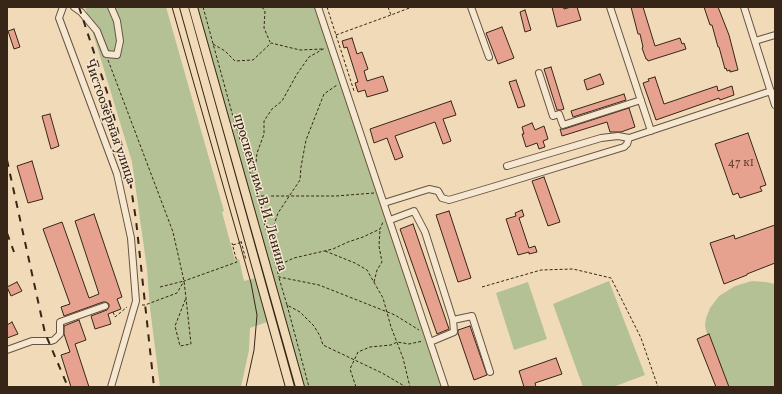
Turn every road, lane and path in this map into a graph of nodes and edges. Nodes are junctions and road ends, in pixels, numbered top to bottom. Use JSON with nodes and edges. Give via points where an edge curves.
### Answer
{"nodes":[{"id":1,"x":63,"y":7,"type":"edge"},
{"id":2,"x":74,"y":7,"type":"edge"},
{"id":3,"x":111,"y":7,"type":"edge"},
{"id":4,"x":184,"y":7,"type":"edge"},
{"id":5,"x":193,"y":7,"type":"edge"},
{"id":6,"x":203,"y":7,"type":"edge"},
{"id":7,"x":262,"y":7,"type":"edge"},
{"id":8,"x":318,"y":7,"type":"edge"},
{"id":9,"x":327,"y":7,"type":"edge"},
{"id":10,"x":388,"y":7,"type":"edge"},
{"id":11,"x":412,"y":7,"type":"edge"},
{"id":12,"x":471,"y":7,"type":"edge"},
{"id":13,"x":610,"y":7,"type":"edge"},
{"id":14,"x":744,"y":7,"type":"edge"},
{"id":15,"x":391,"y":15,"type":"junction"},
{"id":16,"x":336,"y":35,"type":"junction"},
{"id":17,"x":775,"y":35,"type":"edge"},
{"id":18,"x":756,"y":41,"type":"junction"},
{"id":19,"x":271,"y":43,"type":"junction"},
{"id":20,"x":213,"y":44,"type":"junction"},
{"id":21,"x":106,"y":54,"type":"junction"},
{"id":22,"x":489,"y":56,"type":"dead end"},
{"id":23,"x":539,"y":73,"type":"dead end"},
{"id":24,"x":343,"y":80,"type":"junction"},
{"id":25,"x":354,"y":91,"type":"dead end"},
{"id":26,"x":771,"y":91,"type":"junction"},
{"id":27,"x":641,"y":100,"type":"junction"},
{"id":28,"x":775,"y":105,"type":"edge"},
{"id":29,"x":651,"y":131,"type":"junction"},
{"id":30,"x":629,"y":138,"type":"junction"},
{"id":31,"x":507,"y":166,"type":"dead end"},
{"id":32,"x":251,"y":177,"type":"junction"},
{"id":33,"x":381,"y":193,"type":"junction"},
{"id":34,"x":257,"y":196,"type":"junction"},
{"id":35,"x":289,"y":196,"type":"junction"},
{"id":36,"x":384,"y":203,"type":"junction"},
{"id":37,"x":390,"y":220,"type":"junction"},
{"id":38,"x":380,"y":229,"type":"junction"},
{"id":39,"x":267,"y":234,"type":"junction"},
{"id":40,"x":324,"y":251,"type":"junction"},
{"id":41,"x":246,"y":260,"type":"dead end"},
{"id":42,"x":277,"y":270,"type":"junction"},
{"id":43,"x":279,"y":278,"type":"junction"},
{"id":44,"x":184,"y":281,"type":"junction"},
{"id":45,"x":374,"y":282,"type":"junction"},
{"id":46,"x":160,"y":287,"type":"dead end"},
{"id":47,"x":482,"y":287,"type":"dead end"},
{"id":48,"x":186,"y":298,"type":"junction"},
{"id":49,"x":134,"y":305,"type":"junction"},
{"id":50,"x":287,"y":305,"type":"junction"},
{"id":51,"x":105,"y":306,"type":"dead end"},
{"id":52,"x":113,"y":312,"type":"dead end"},
{"id":53,"x":387,"y":312,"type":"junction"},
{"id":54,"x":453,"y":320,"type":"junction"},
{"id":55,"x":430,"y":340,"type":"junction"},
{"id":56,"x":396,"y":342,"type":"junction"},
{"id":57,"x":7,"y":350,"type":"edge"},
{"id":58,"x":355,"y":360,"type":"junction"},
{"id":59,"x":490,"y":372,"type":"dead end"},
{"id":60,"x":111,"y":387,"type":"edge"},
{"id":61,"x":290,"y":387,"type":"edge"},
{"id":62,"x":300,"y":387,"type":"edge"},
{"id":63,"x":309,"y":387,"type":"edge"},
{"id":64,"x":356,"y":387,"type":"edge"},
{"id":65,"x":406,"y":387,"type":"edge"},
{"id":66,"x":410,"y":387,"type":"edge"},
{"id":67,"x":445,"y":387,"type":"edge"},
{"id":68,"x":658,"y":387,"type":"edge"}],
"edges":[{"from":1,"to":49,"type":"street","name":"Чистоозёрная улица","via":[[59,18],[117,174],[131,238],[136,301]]},
{"from":2,"to":21,"type":"street","via":[[97,31]]},
{"from":3,"to":21,"type":"street","via":[[120,41],[117,55]]},
{"from":4,"to":61,"type":"main road","name":"проспект им. В.И. Ленина"},
{"from":5,"to":62,"type":"main road","name":"проспект им. В.И. Ленина"},
{"from":6,"to":20,"type":"path"},
{"from":7,"to":19,"type":"path","via":[[265,11],[264,28]]},
{"from":8,"to":24,"type":"street"},
{"from":9,"to":16,"type":"path"},
{"from":10,"to":15,"type":"path"},
{"from":11,"to":15,"type":"path"},
{"from":12,"to":22,"type":"street"},
{"from":13,"to":27,"type":"street"},
{"from":14,"to":18,"type":"street"},
{"from":15,"to":16,"type":"path"},
{"from":16,"to":25,"type":"path"},
{"from":17,"to":18,"type":"street"},
{"from":18,"to":26,"type":"street"},
{"from":19,"to":20,"type":"path","via":[[254,60],[235,61]]},
{"from":19,"to":32,"type":"path","via":[[300,50],[323,48],[309,56],[282,101],[272,109],[264,121],[264,134]]},
{"from":20,"to":32,"type":"path"},
{"from":21,"to":44,"type":"path","via":[[173,232]]},
{"from":23,"to":27,"type":"street","via":[[553,116],[559,114],[563,125]]},
{"from":24,"to":33,"type":"street"},
{"from":24,"to":35,"type":"path","via":[[324,94],[306,140],[300,180]]},
{"from":26,"to":28,"type":"street"},
{"from":26,"to":29,"type":"street"},
{"from":27,"to":29,"type":"street"},
{"from":29,"to":30,"type":"street"},
{"from":30,"to":31,"type":"street","via":[[601,138]]},
{"from":30,"to":36,"type":"street","via":[[624,147],[449,200],[442,198],[438,191],[429,189]]},
{"from":32,"to":34,"type":"path"},
{"from":33,"to":35,"type":"path"},
{"from":33,"to":36,"type":"street"},
{"from":34,"to":35,"type":"path"},
{"from":34,"to":39,"type":"path"},
{"from":35,"to":39,"type":"path"},
{"from":36,"to":37,"type":"street"},
{"from":37,"to":38,"type":"path","via":[[383,222]]},
{"from":37,"to":54,"type":"street","via":[[414,211],[425,232]]},
{"from":37,"to":55,"type":"street"},
{"from":38,"to":40,"type":"path"},
{"from":38,"to":45,"type":"path","via":[[379,246],[382,262]]},
{"from":39,"to":42,"type":"path"},
{"from":40,"to":42,"type":"path","via":[[294,258]]},
{"from":40,"to":45,"type":"path","via":[[367,270]]},
{"from":41,"to":44,"type":"path","via":[[242,242],[232,244],[237,262]]},
{"from":42,"to":43,"type":"path"},
{"from":43,"to":50,"type":"path"},
{"from":43,"to":53,"type":"path","via":[[319,285]]},
{"from":44,"to":46,"type":"path"},
{"from":44,"to":48,"type":"path"},
{"from":44,"to":49,"type":"path","via":[[177,293],[145,305]]},
{"from":45,"to":53,"type":"path"},
{"from":47,"to":68,"type":"path","via":[[542,270],[573,269],[611,278],[641,338]]},
{"from":48,"to":48,"type":"path","via":[[191,344],[180,346],[175,326]]},
{"from":49,"to":52,"type":"path","via":[[124,308],[115,317]]},
{"from":49,"to":60,"type":"street","name":"Чистоозёрная улица"},
{"from":50,"to":58,"type":"path","via":[[300,312],[314,326],[323,345]]},
{"from":50,"to":63,"type":"path"},
{"from":51,"to":57,"type":"street","via":[[60,322],[60,334],[54,340],[32,341]]},
{"from":53,"to":55,"type":"path"},
{"from":53,"to":56,"type":"path"},
{"from":54,"to":55,"type":"street","via":[[454,332]]},
{"from":54,"to":59,"type":"street","via":[[472,316]]},
{"from":55,"to":56,"type":"path","via":[[409,344]]},
{"from":55,"to":67,"type":"street"},
{"from":56,"to":58,"type":"path","via":[[358,352]]},
{"from":56,"to":66,"type":"path"},
{"from":58,"to":64,"type":"path","via":[[350,369]]},
{"from":58,"to":65,"type":"path"}]}
